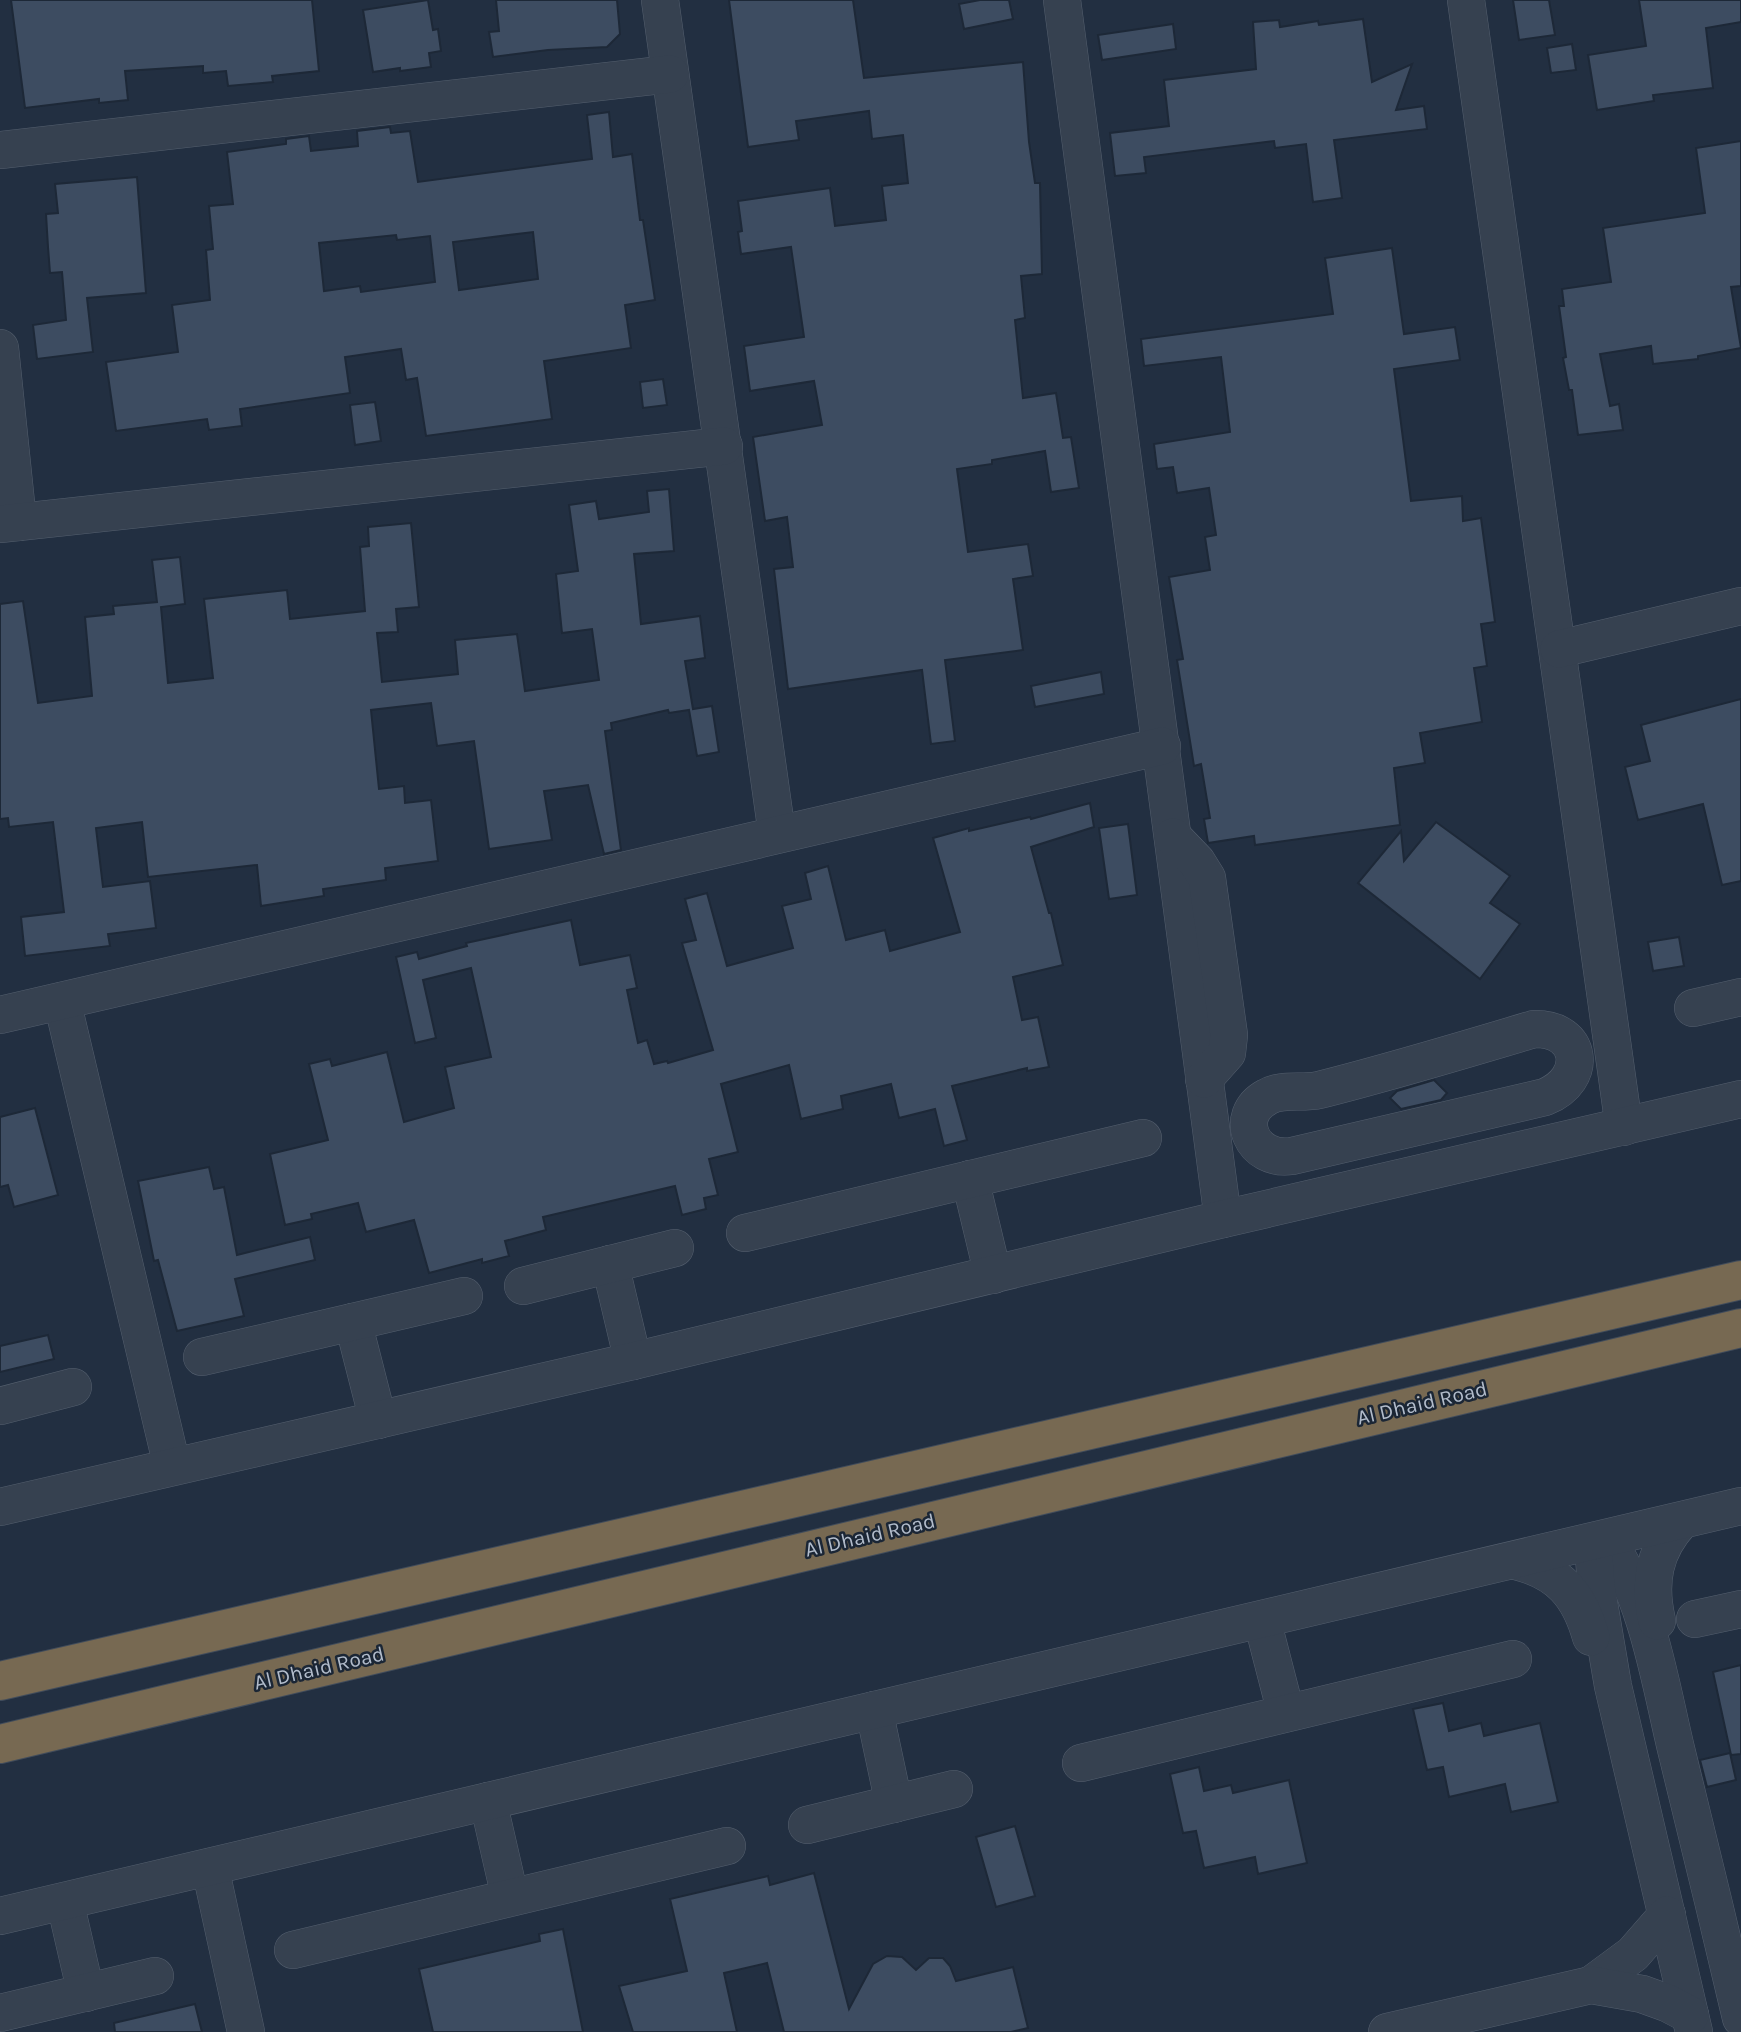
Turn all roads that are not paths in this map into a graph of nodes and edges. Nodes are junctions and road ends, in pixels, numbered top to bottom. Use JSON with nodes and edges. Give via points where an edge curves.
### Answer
{"nodes":[{"id":1,"x":660,"y":0,"type":"edge"},
{"id":2,"x":1062,"y":0,"type":"edge"},
{"id":3,"x":1466,"y":0,"type":"edge"},
{"id":4,"x":670,"y":74,"type":"junction"},
{"id":5,"x":0,"y":150,"type":"edge"},
{"id":6,"x":0,"y":348,"type":"edge"},
{"id":7,"x":723,"y":446,"type":"junction"},
{"id":8,"x":9,"y":523,"type":"edge"},
{"id":9,"x":1741,"y":606,"type":"edge"},
{"id":10,"x":1559,"y":649,"type":"junction"},
{"id":11,"x":1162,"y":746,"type":"junction"},
{"id":12,"x":777,"y":835,"type":"junction"},
{"id":13,"x":1741,"y":997,"type":"edge"},
{"id":14,"x":62,"y":1001,"type":"junction"},
{"id":15,"x":1693,"y":1009,"type":"dead end"},
{"id":16,"x":0,"y":1015,"type":"edge"},
{"id":17,"x":1741,"y":1099,"type":"edge"},
{"id":18,"x":1508,"y":1106,"type":"junction"},
{"id":19,"x":1624,"y":1127,"type":"junction"},
{"id":20,"x":1143,"y":1138,"type":"dead end"},
{"id":21,"x":1339,"y":1145,"type":"junction"},
{"id":22,"x":1537,"y":1146,"type":"junction"},
{"id":23,"x":970,"y":1179,"type":"junction"},
{"id":24,"x":1329,"y":1196,"type":"junction"},
{"id":25,"x":1223,"y":1219,"type":"junction"},
{"id":26,"x":745,"y":1233,"type":"dead end"},
{"id":27,"x":675,"y":1248,"type":"dead end"},
{"id":28,"x":610,"y":1264,"type":"junction"},
{"id":29,"x":993,"y":1275,"type":"junction"},
{"id":30,"x":1732,"y":1278,"type":"edge"},
{"id":31,"x":523,"y":1286,"type":"dead end"},
{"id":32,"x":464,"y":1296,"type":"dead end"},
{"id":33,"x":353,"y":1322,"type":"junction"},
{"id":34,"x":1741,"y":1328,"type":"edge"},
{"id":35,"x":1634,"y":1352,"type":"junction"},
{"id":36,"x":1741,"y":1353,"type":"edge"},
{"id":37,"x":202,"y":1357,"type":"dead end"},
{"id":38,"x":633,"y":1361,"type":"junction"},
{"id":39,"x":73,"y":1387,"type":"dead end"},
{"id":40,"x":0,"y":1406,"type":"edge"},
{"id":41,"x":378,"y":1420,"type":"junction"},
{"id":42,"x":172,"y":1466,"type":"junction"},
{"id":43,"x":1741,"y":1506,"type":"edge"},
{"id":44,"x":0,"y":1507,"type":"edge"},
{"id":45,"x":1681,"y":1521,"type":"junction"},
{"id":46,"x":1599,"y":1541,"type":"junction"},
{"id":47,"x":1516,"y":1560,"type":"junction"},
{"id":48,"x":1741,"y":1609,"type":"edge"},
{"id":49,"x":1695,"y":1619,"type":"dead end"},
{"id":50,"x":1262,"y":1620,"type":"junction"},
{"id":51,"x":1513,"y":1659,"type":"dead end"},
{"id":52,"x":1659,"y":1677,"type":"junction"},
{"id":53,"x":0,"y":1681,"type":"edge"},
{"id":54,"x":1613,"y":1683,"type":"junction"},
{"id":55,"x":874,"y":1710,"type":"junction"},
{"id":56,"x":1286,"y":1713,"type":"junction"},
{"id":57,"x":0,"y":1744,"type":"edge"},
{"id":58,"x":1081,"y":1763,"type":"dead end"},
{"id":59,"x":954,"y":1789,"type":"dead end"},
{"id":60,"x":488,"y":1801,"type":"junction"},
{"id":61,"x":894,"y":1804,"type":"junction"},
{"id":62,"x":807,"y":1825,"type":"dead end"},
{"id":63,"x":727,"y":1846,"type":"dead end"},
{"id":64,"x":210,"y":1867,"type":"junction"},
{"id":65,"x":510,"y":1897,"type":"junction"},
{"id":66,"x":65,"y":1902,"type":"junction"},
{"id":67,"x":1727,"y":1907,"type":"edge"},
{"id":68,"x":1667,"y":1915,"type":"junction"},
{"id":69,"x":0,"y":1916,"type":"edge"},
{"id":70,"x":293,"y":1950,"type":"dead end"},
{"id":71,"x":155,"y":1976,"type":"dead end"},
{"id":72,"x":1591,"y":1985,"type":"junction"},
{"id":73,"x":86,"y":1993,"type":"junction"},
{"id":74,"x":1740,"y":2010,"type":"edge"},
{"id":75,"x":0,"y":2012,"type":"edge"},
{"id":76,"x":1692,"y":2023,"type":"edge"},
{"id":77,"x":246,"y":2032,"type":"edge"},
{"id":78,"x":1387,"y":2032,"type":"edge"}],
"edges":[{"from":1,"to":4,"type":"street"},
{"from":2,"to":11,"type":"street"},
{"from":3,"to":10,"type":"street"},
{"from":4,"to":5,"type":"street"},
{"from":4,"to":7,"type":"street"},
{"from":6,"to":8,"type":"street"},
{"from":7,"to":8,"type":"street"},
{"from":7,"to":12,"type":"street"},
{"from":9,"to":10,"type":"street"},
{"from":10,"to":19,"type":"street"},
{"from":11,"to":12,"type":"street"},
{"from":11,"to":25,"type":"street"},
{"from":12,"to":14,"type":"street"},
{"from":13,"to":15,"type":"street"},
{"from":14,"to":16,"type":"street"},
{"from":14,"to":42,"type":"street"},
{"from":17,"to":19,"type":"street"},
{"from":18,"to":21,"type":"street"},
{"from":18,"to":21,"type":"street","via":[[1545,1097],[1567,1084],[1574,1071],[1574,1057],[1570,1044],[1560,1035],[1534,1030],[1315,1091],[1276,1093],[1256,1105],[1251,1116],[1252,1139],[1269,1155],[1281,1158]]},
{"from":18,"to":22,"type":"street"},
{"from":19,"to":22,"type":"street"},
{"from":20,"to":23,"type":"street"},
{"from":21,"to":24,"type":"street"},
{"from":22,"to":24,"type":"street"},
{"from":23,"to":26,"type":"street"},
{"from":23,"to":29,"type":"street"},
{"from":24,"to":25,"type":"street"},
{"from":25,"to":29,"type":"street"},
{"from":27,"to":28,"type":"street"},
{"from":28,"to":31,"type":"street"},
{"from":28,"to":38,"type":"street"},
{"from":29,"to":38,"type":"street"},
{"from":30,"to":53,"type":"highway"},
{"from":32,"to":33,"type":"street"},
{"from":33,"to":37,"type":"street"},
{"from":33,"to":41,"type":"street"},
{"from":34,"to":35,"type":"highway","name":"Al Dhaid Road"},
{"from":35,"to":36,"type":"highway"},
{"from":35,"to":57,"type":"highway","name":"Al Dhaid Road"},
{"from":38,"to":41,"type":"street"},
{"from":39,"to":40,"type":"street"},
{"from":41,"to":42,"type":"street"},
{"from":42,"to":44,"type":"street"},
{"from":43,"to":45,"type":"street"},
{"from":45,"to":46,"type":"street"},
{"from":45,"to":52,"type":"street","via":[[1661,1547],[1653,1579],[1660,1635]]},
{"from":46,"to":47,"type":"street"},
{"from":46,"to":52,"type":"street","via":[[1626,1570]]},
{"from":46,"to":54,"type":"street","via":[[1597,1586]]},
{"from":47,"to":50,"type":"street"},
{"from":47,"to":54,"type":"street","via":[[1545,1571],[1574,1596],[1601,1670]]},
{"from":48,"to":49,"type":"street"},
{"from":50,"to":55,"type":"street"},
{"from":50,"to":56,"type":"street"},
{"from":51,"to":56,"type":"street"},
{"from":52,"to":54,"type":"street","via":[[1624,1674]]},
{"from":52,"to":67,"type":"street"},
{"from":54,"to":68,"type":"street"},
{"from":55,"to":60,"type":"street"},
{"from":55,"to":61,"type":"street"},
{"from":56,"to":58,"type":"street"},
{"from":59,"to":61,"type":"street"},
{"from":60,"to":64,"type":"street"},
{"from":60,"to":65,"type":"street"},
{"from":61,"to":62,"type":"street"},
{"from":63,"to":65,"type":"street"},
{"from":64,"to":66,"type":"street"},
{"from":64,"to":77,"type":"street"},
{"from":65,"to":70,"type":"street"},
{"from":66,"to":69,"type":"street"},
{"from":66,"to":73,"type":"street"},
{"from":67,"to":74,"type":"street"},
{"from":68,"to":72,"type":"street","via":[[1633,1954]]},
{"from":68,"to":76,"type":"street"},
{"from":71,"to":73,"type":"street"},
{"from":72,"to":76,"type":"street","via":[[1667,2003]]},
{"from":72,"to":78,"type":"street"},
{"from":73,"to":75,"type":"street"}]}
